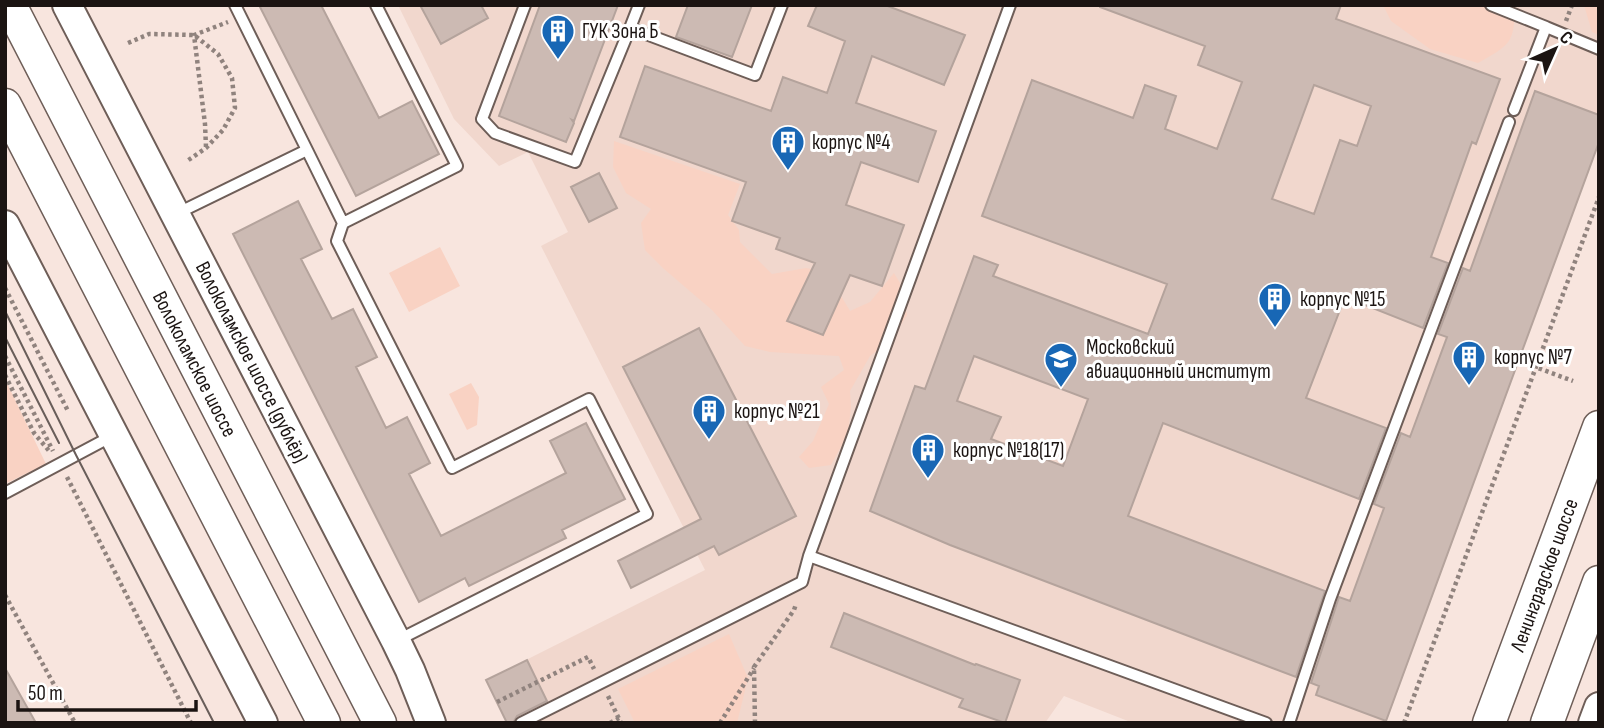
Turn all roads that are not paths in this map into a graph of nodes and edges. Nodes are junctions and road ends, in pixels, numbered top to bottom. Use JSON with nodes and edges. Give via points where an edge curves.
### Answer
{"nodes":[{"id":1,"x":10,"y":5,"type":"edge"},
{"id":2,"x":235,"y":5,"type":"edge"},
{"id":3,"x":376,"y":5,"type":"edge"},
{"id":4,"x":525,"y":5,"type":"edge"},
{"id":5,"x":639,"y":5,"type":"edge"},
{"id":6,"x":782,"y":5,"type":"edge"},
{"id":7,"x":1491,"y":5,"type":"edge"},
{"id":8,"x":1006,"y":6,"type":"edge"},
{"id":9,"x":73,"y":10,"type":"edge"},
{"id":10,"x":1546,"y":27,"type":"junction"},
{"id":11,"x":630,"y":28,"type":"junction"},
{"id":12,"x":1599,"y":49,"type":"edge"},
{"id":13,"x":5,"y":105,"type":"edge"},
{"id":14,"x":1514,"y":110,"type":"dead end"},
{"id":15,"x":1509,"y":122,"type":"dead end"},
{"id":16,"x":307,"y":150,"type":"junction"},
{"id":17,"x":176,"y":214,"type":"junction"},
{"id":18,"x":343,"y":223,"type":"junction"},
{"id":19,"x":5,"y":225,"type":"edge"},
{"id":20,"x":1599,"y":427,"type":"edge"},
{"id":21,"x":114,"y":435,"type":"junction"},
{"id":22,"x":5,"y":493,"type":"edge"},
{"id":23,"x":809,"y":556,"type":"junction"},
{"id":24,"x":1599,"y":582,"type":"edge"},
{"id":25,"x":396,"y":640,"type":"junction"},
{"id":26,"x":410,"y":670,"type":"junction"},
{"id":27,"x":1599,"y":707,"type":"edge"},
{"id":28,"x":262,"y":723,"type":"edge"},
{"id":29,"x":324,"y":723,"type":"edge"},
{"id":30,"x":380,"y":723,"type":"edge"},
{"id":31,"x":430,"y":723,"type":"edge"},
{"id":32,"x":437,"y":723,"type":"edge"},
{"id":33,"x":521,"y":723,"type":"edge"},
{"id":34,"x":1266,"y":723,"type":"edge"},
{"id":35,"x":1289,"y":723,"type":"edge"},
{"id":36,"x":1489,"y":723,"type":"edge"},
{"id":37,"x":1546,"y":723,"type":"edge"},
{"id":38,"x":1593,"y":723,"type":"edge"}],
"edges":[{"from":1,"to":30,"type":"main road","name":"Волоколамское шоссе"},
{"from":2,"to":16,"type":"lane"},
{"from":3,"to":18,"type":"lane","via":[[457,166]]},
{"from":4,"to":11,"type":"lane","via":[[482,119],[495,133],[575,162]]},
{"from":5,"to":11,"type":"lane"},
{"from":6,"to":11,"type":"lane","via":[[755,75]]},
{"from":7,"to":10,"type":"lane"},
{"from":8,"to":23,"type":"lane"},
{"from":9,"to":17,"type":"main road","name":"Волоколамское шоссе (дублёр)"},
{"from":10,"to":12,"type":"lane"},
{"from":10,"to":14,"type":"lane"},
{"from":13,"to":29,"type":"main road"},
{"from":15,"to":35,"type":"lane","via":[[1330,600]]},
{"from":16,"to":17,"type":"lane"},
{"from":16,"to":18,"type":"lane"},
{"from":17,"to":25,"type":"main road","name":"Волоколамское шоссе (дублёр)"},
{"from":18,"to":25,"type":"lane","via":[[337,241],[452,468],[589,399],[647,514]]},
{"from":19,"to":21,"type":"main road"},
{"from":20,"to":36,"type":"main road","name":"Ленинградское шоссе"},
{"from":21,"to":22,"type":"lane"},
{"from":21,"to":28,"type":"main road"},
{"from":23,"to":33,"type":"lane","via":[[802,582]]},
{"from":23,"to":34,"type":"lane"},
{"from":24,"to":37,"type":"main road"},
{"from":25,"to":26,"type":"main road","name":"Волоколамское шоссе (дублёр)"},
{"from":26,"to":31,"type":"main road","name":"Волоколамское шоссе (дублёр)"},
{"from":26,"to":32,"type":"main road"},
{"from":27,"to":38,"type":"main road"}]}
